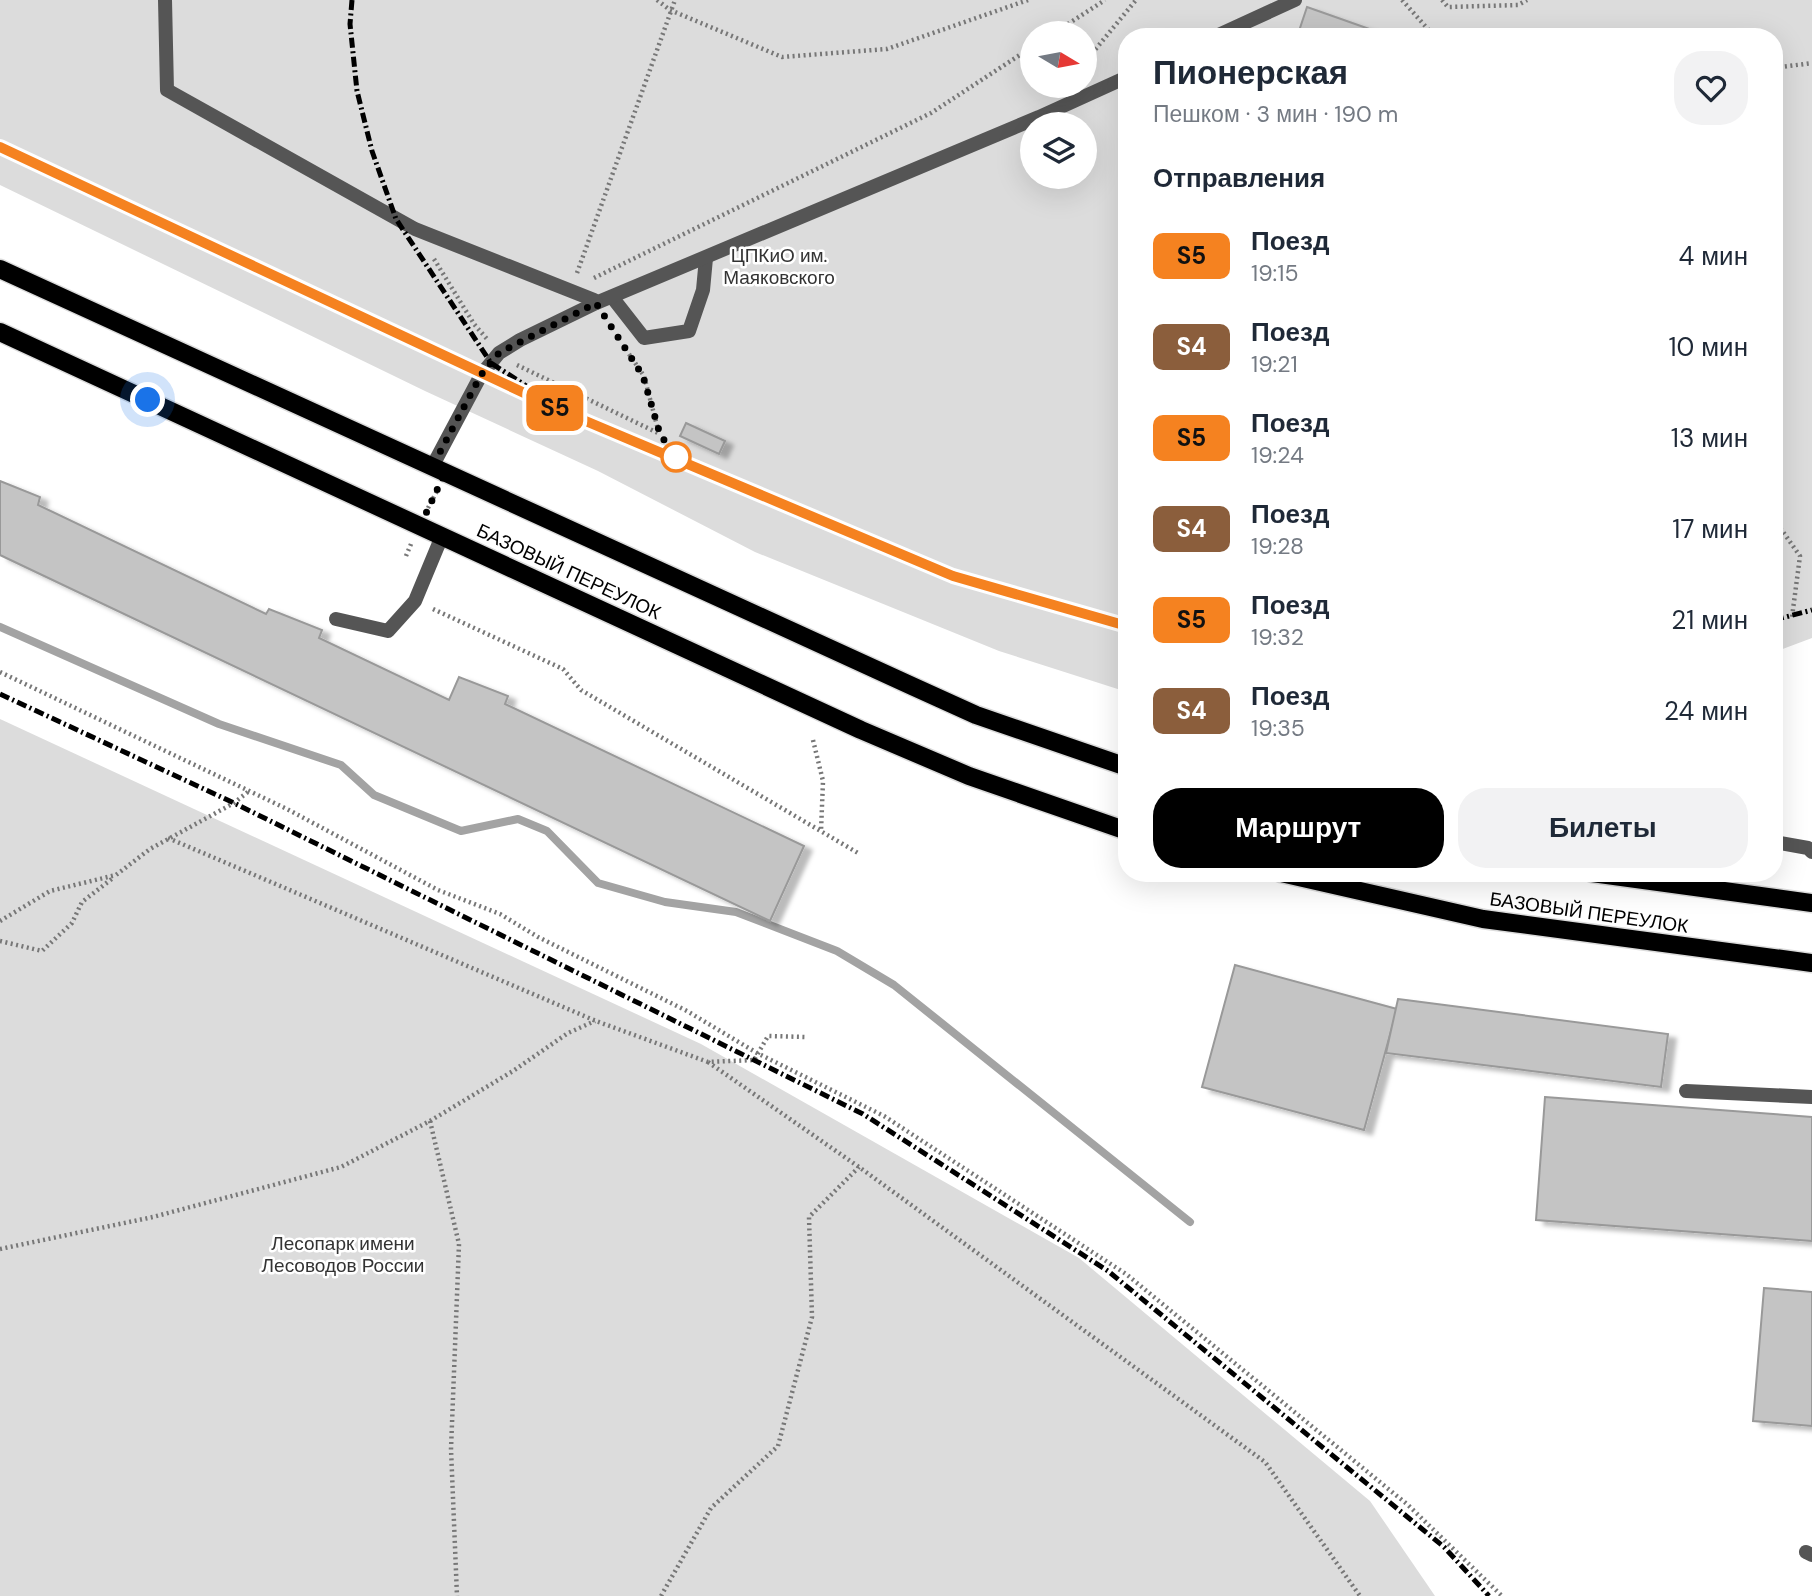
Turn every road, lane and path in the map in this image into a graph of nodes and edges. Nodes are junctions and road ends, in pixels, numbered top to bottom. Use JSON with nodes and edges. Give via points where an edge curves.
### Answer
{"nodes":[{"id":1,"x":165,"y":0,"type":"edge"},
{"id":2,"x":657,"y":0,"type":"edge"},
{"id":3,"x":676,"y":0,"type":"edge"},
{"id":4,"x":1028,"y":0,"type":"edge"},
{"id":5,"x":1105,"y":0,"type":"edge"},
{"id":6,"x":1136,"y":0,"type":"edge"},
{"id":7,"x":1294,"y":0,"type":"edge"},
{"id":8,"x":1402,"y":0,"type":"edge"},
{"id":9,"x":1442,"y":0,"type":"edge"},
{"id":10,"x":1527,"y":0,"type":"edge"},
{"id":11,"x":670,"y":10,"type":"junction"},
{"id":12,"x":1073,"y":21,"type":"edge"},
{"id":13,"x":1233,"y":28,"type":"edge"},
{"id":14,"x":1423,"y":28,"type":"edge"},
{"id":15,"x":1097,"y":47,"type":"edge"},
{"id":16,"x":1020,"y":55,"type":"edge"},
{"id":17,"x":1812,"y":63,"type":"edge"},
{"id":18,"x":1783,"y":67,"type":"edge"},
{"id":19,"x":1118,"y":81,"type":"edge"},
{"id":20,"x":706,"y":258,"type":"junction"},
{"id":21,"x":0,"y":269,"type":"edge"},
{"id":22,"x":571,"y":290,"type":"junction"},
{"id":23,"x":612,"y":297,"type":"junction"},
{"id":24,"x":596,"y":303,"type":"junction"},
{"id":25,"x":0,"y":332,"type":"edge"},
{"id":26,"x":623,"y":345,"type":"dead end"},
{"id":27,"x":660,"y":434,"type":"dead end"},
{"id":28,"x":439,"y":470,"type":"junction"},
{"id":29,"x":420,"y":526,"type":"junction"},
{"id":30,"x":1783,"y":531,"type":"edge"},
{"id":31,"x":442,"y":536,"type":"junction"},
{"id":32,"x":406,"y":556,"type":"dead end"},
{"id":33,"x":415,"y":601,"type":"junction"},
{"id":34,"x":1792,"y":617,"type":"dead end"},
{"id":35,"x":336,"y":619,"type":"dead end"},
{"id":36,"x":0,"y":672,"type":"edge"},
{"id":37,"x":813,"y":740,"type":"dead end"},
{"id":38,"x":1118,"y":764,"type":"edge"},
{"id":39,"x":249,"y":792,"type":"junction"},
{"id":40,"x":1118,"y":828,"type":"edge"},
{"id":41,"x":821,"y":831,"type":"junction"},
{"id":42,"x":168,"y":838,"type":"junction"},
{"id":43,"x":1783,"y":844,"type":"edge"},
{"id":44,"x":1812,"y":852,"type":"edge"},
{"id":45,"x":858,"y":853,"type":"dead end"},
{"id":46,"x":116,"y":875,"type":"junction"},
{"id":47,"x":1321,"y":882,"type":"edge"},
{"id":48,"x":1658,"y":882,"type":"edge"},
{"id":49,"x":1812,"y":903,"type":"edge"},
{"id":50,"x":0,"y":921,"type":"edge"},
{"id":51,"x":0,"y":941,"type":"edge"},
{"id":52,"x":1812,"y":963,"type":"edge"},
{"id":53,"x":596,"y":1021,"type":"junction"},
{"id":54,"x":807,"y":1037,"type":"dead end"},
{"id":55,"x":757,"y":1053,"type":"junction"},
{"id":56,"x":708,"y":1062,"type":"junction"},
{"id":57,"x":1686,"y":1091,"type":"dead end"},
{"id":58,"x":1812,"y":1097,"type":"edge"},
{"id":59,"x":430,"y":1121,"type":"junction"},
{"id":60,"x":859,"y":1167,"type":"junction"},
{"id":61,"x":0,"y":1249,"type":"edge"},
{"id":62,"x":457,"y":1596,"type":"edge"},
{"id":63,"x":661,"y":1596,"type":"edge"},
{"id":64,"x":1360,"y":1596,"type":"edge"},
{"id":65,"x":1502,"y":1596,"type":"edge"}],
"edges":[{"from":1,"to":22,"type":"street","via":[[167,90],[396,219]]},
{"from":2,"to":11,"type":"path"},
{"from":3,"to":11,"type":"path"},
{"from":4,"to":11,"type":"path","via":[[887,49],[782,57]]},
{"from":5,"to":12,"type":"path"},
{"from":6,"to":15,"type":"path"},
{"from":7,"to":13,"type":"street"},
{"from":8,"to":14,"type":"path"},
{"from":9,"to":10,"type":"path","via":[[1448,7],[1518,5]]},
{"from":11,"to":22,"type":"path"},
{"from":16,"to":22,"type":"path","via":[[931,113]]},
{"from":17,"to":18,"type":"path"},
{"from":19,"to":20,"type":"street"},
{"from":20,"to":23,"type":"street"},
{"from":20,"to":23,"type":"street","via":[[703,290],[689,331],[644,338]]},
{"from":21,"to":28,"type":"main road","name":"БАЗОВЫЙ ПЕРЕУЛОК"},
{"from":22,"to":24,"type":"street"},
{"from":23,"to":24,"type":"street"},
{"from":24,"to":28,"type":"street","via":[[499,353],[481,375]]},
{"from":25,"to":29,"type":"main road","name":"БАЗОВЫЙ ПЕРЕУЛОК"},
{"from":26,"to":27,"type":"path","via":[[643,376]]},
{"from":28,"to":29,"type":"path"},
{"from":28,"to":38,"type":"main road","name":"БАЗОВЫЙ ПЕРЕУЛОК","via":[[976,715]]},
{"from":29,"to":31,"type":"main road","name":"БАЗОВЫЙ ПЕРЕУЛОК"},
{"from":29,"to":32,"type":"path"},
{"from":30,"to":34,"type":"path","via":[[1800,555]]},
{"from":31,"to":33,"type":"street"},
{"from":31,"to":40,"type":"main road","name":"БАЗОВЫЙ ПЕРЕУЛОК","via":[[861,730],[970,776]]},
{"from":33,"to":35,"type":"street","via":[[388,631]]},
{"from":33,"to":41,"type":"path","via":[[563,669],[581,690]]},
{"from":36,"to":39,"type":"path"},
{"from":37,"to":41,"type":"path","via":[[823,781]]},
{"from":39,"to":42,"type":"path"},
{"from":39,"to":55,"type":"path","via":[[438,890],[500,914],[687,1011]]},
{"from":41,"to":45,"type":"path"},
{"from":42,"to":46,"type":"path"},
{"from":42,"to":53,"type":"path"},
{"from":43,"to":44,"type":"street"},
{"from":46,"to":50,"type":"path","via":[[50,891]]},
{"from":46,"to":51,"type":"path","via":[[82,902],[72,923],[42,951]]},
{"from":47,"to":52,"type":"main road","name":"БАЗОВЫЙ ПЕРЕУЛОК","via":[[1483,919]]},
{"from":48,"to":49,"type":"main road","name":"БАЗОВЫЙ ПЕРЕУЛОК"},
{"from":53,"to":56,"type":"path"},
{"from":53,"to":59,"type":"path","via":[[568,1033]]},
{"from":54,"to":55,"type":"path","via":[[768,1036]]},
{"from":55,"to":56,"type":"path","via":[[754,1060]]},
{"from":55,"to":65,"type":"path","via":[[884,1116],[1126,1274],[1408,1505]]},
{"from":56,"to":60,"type":"path"},
{"from":57,"to":58,"type":"street"},
{"from":59,"to":61,"type":"path","via":[[341,1167],[153,1217]]},
{"from":59,"to":62,"type":"path","via":[[459,1244],[450,1449]]},
{"from":60,"to":63,"type":"path","via":[[809,1217],[812,1317],[778,1446],[711,1508]]},
{"from":60,"to":64,"type":"path","via":[[1265,1462]]}]}
